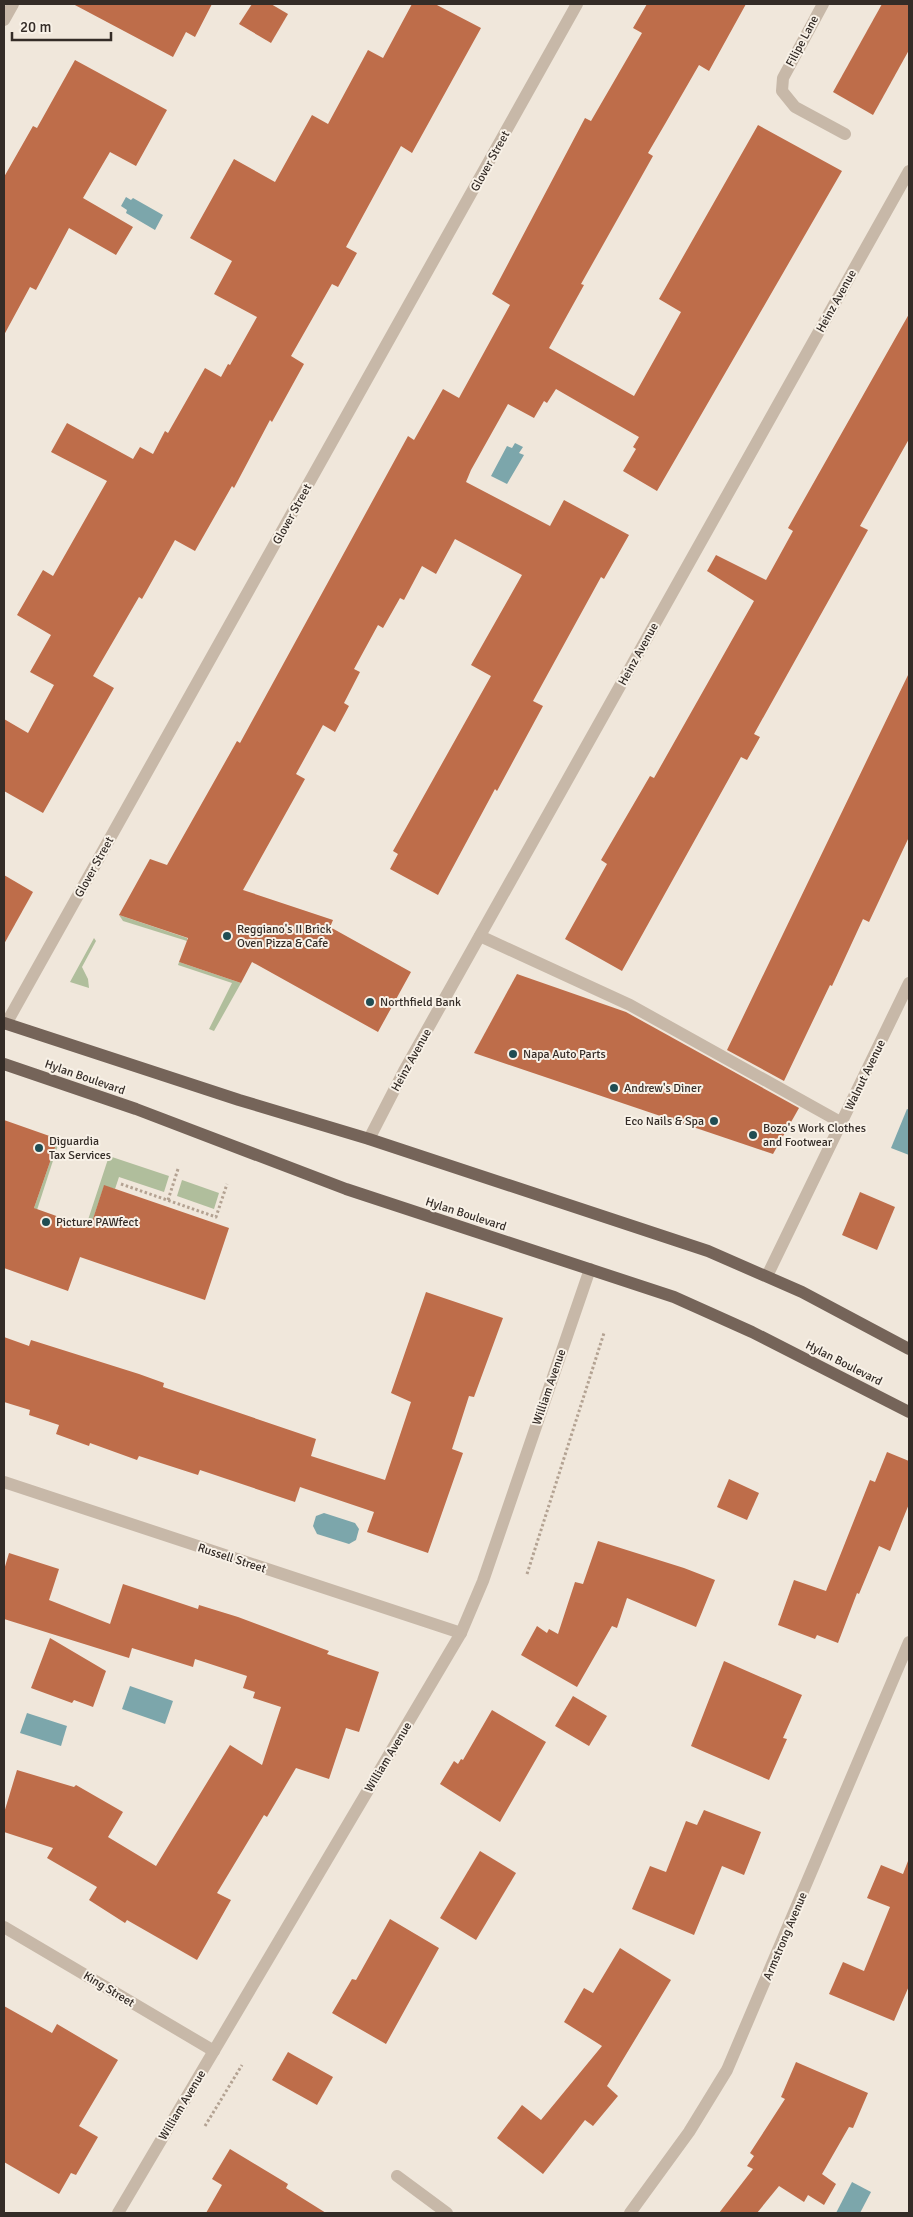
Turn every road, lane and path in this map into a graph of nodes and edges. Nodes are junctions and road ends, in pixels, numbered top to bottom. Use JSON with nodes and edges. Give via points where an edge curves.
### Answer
{"nodes":[{"id":1,"x":13,"y":4,"type":"edge"},
{"id":2,"x":578,"y":4,"type":"edge"},
{"id":3,"x":823,"y":4,"type":"edge"},
{"id":4,"x":4,"y":20,"type":"edge"},
{"id":5,"x":845,"y":134,"type":"dead end"},
{"id":6,"x":909,"y":171,"type":"edge"},
{"id":7,"x":480,"y":936,"type":"junction"},
{"id":8,"x":909,"y":982,"type":"edge"},
{"id":9,"x":5,"y":1024,"type":"edge"},
{"id":10,"x":4,"y":1064,"type":"edge"},
{"id":11,"x":842,"y":1123,"type":"junction"},
{"id":12,"x":369,"y":1139,"type":"junction"},
{"id":13,"x":178,"y":1169,"type":"dead end"},
{"id":14,"x":121,"y":1184,"type":"dead end"},
{"id":15,"x":227,"y":1184,"type":"dead end"},
{"id":16,"x":168,"y":1200,"type":"junction"},
{"id":17,"x":590,"y":1269,"type":"junction"},
{"id":18,"x":767,"y":1276,"type":"junction"},
{"id":19,"x":604,"y":1333,"type":"dead end"},
{"id":20,"x":909,"y":1349,"type":"edge"},
{"id":21,"x":909,"y":1412,"type":"edge"},
{"id":22,"x":4,"y":1482,"type":"edge"},
{"id":23,"x":527,"y":1574,"type":"dead end"},
{"id":24,"x":461,"y":1633,"type":"junction"},
{"id":25,"x":909,"y":1642,"type":"edge"},
{"id":26,"x":4,"y":1927,"type":"edge"},
{"id":27,"x":214,"y":2051,"type":"junction"},
{"id":28,"x":242,"y":2065,"type":"dead end"},
{"id":29,"x":205,"y":2126,"type":"dead end"},
{"id":30,"x":397,"y":2176,"type":"dead end"},
{"id":31,"x":118,"y":2213,"type":"edge"},
{"id":32,"x":447,"y":2213,"type":"edge"},
{"id":33,"x":630,"y":2213,"type":"edge"}],
"edges":[{"from":1,"to":4,"type":"street"},
{"from":2,"to":9,"type":"street","name":"Glover Street"},
{"from":3,"to":5,"type":"street","name":"Filipe Lane","via":[[783,78],[782,91],[795,107]]},
{"from":6,"to":7,"type":"street","name":"Heinz Avenue"},
{"from":7,"to":11,"type":"street","via":[[630,1005]]},
{"from":7,"to":12,"type":"street","name":"Heinz Avenue"},
{"from":8,"to":11,"type":"street","name":"Walnut Avenue"},
{"from":9,"to":12,"type":"main road","name":"Hylan Boulevard"},
{"from":10,"to":17,"type":"main road","name":"Hylan Boulevard","via":[[136,1109],[346,1189]]},
{"from":11,"to":18,"type":"street","name":"Walnut Avenue"},
{"from":12,"to":18,"type":"main road","name":"Hylan Boulevard","via":[[671,1238]]},
{"from":13,"to":16,"type":"path"},
{"from":14,"to":16,"type":"path"},
{"from":15,"to":16,"type":"path","via":[[216,1217]]},
{"from":17,"to":21,"type":"main road","name":"Hylan Boulevard","via":[[713,1313]]},
{"from":17,"to":24,"type":"street","name":"William Avenue","via":[[483,1581]]},
{"from":18,"to":20,"type":"main road","name":"Hylan Boulevard"},
{"from":19,"to":23,"type":"path"},
{"from":22,"to":24,"type":"street","name":"Russell Street"},
{"from":24,"to":27,"type":"street","name":"William Avenue"},
{"from":25,"to":33,"type":"street","name":"Armstrong Avenue","via":[[727,2070],[689,2132]]},
{"from":26,"to":27,"type":"street","name":"King Street"},
{"from":27,"to":31,"type":"street","name":"William Avenue"},
{"from":28,"to":29,"type":"path"},
{"from":30,"to":32,"type":"street"}]}
